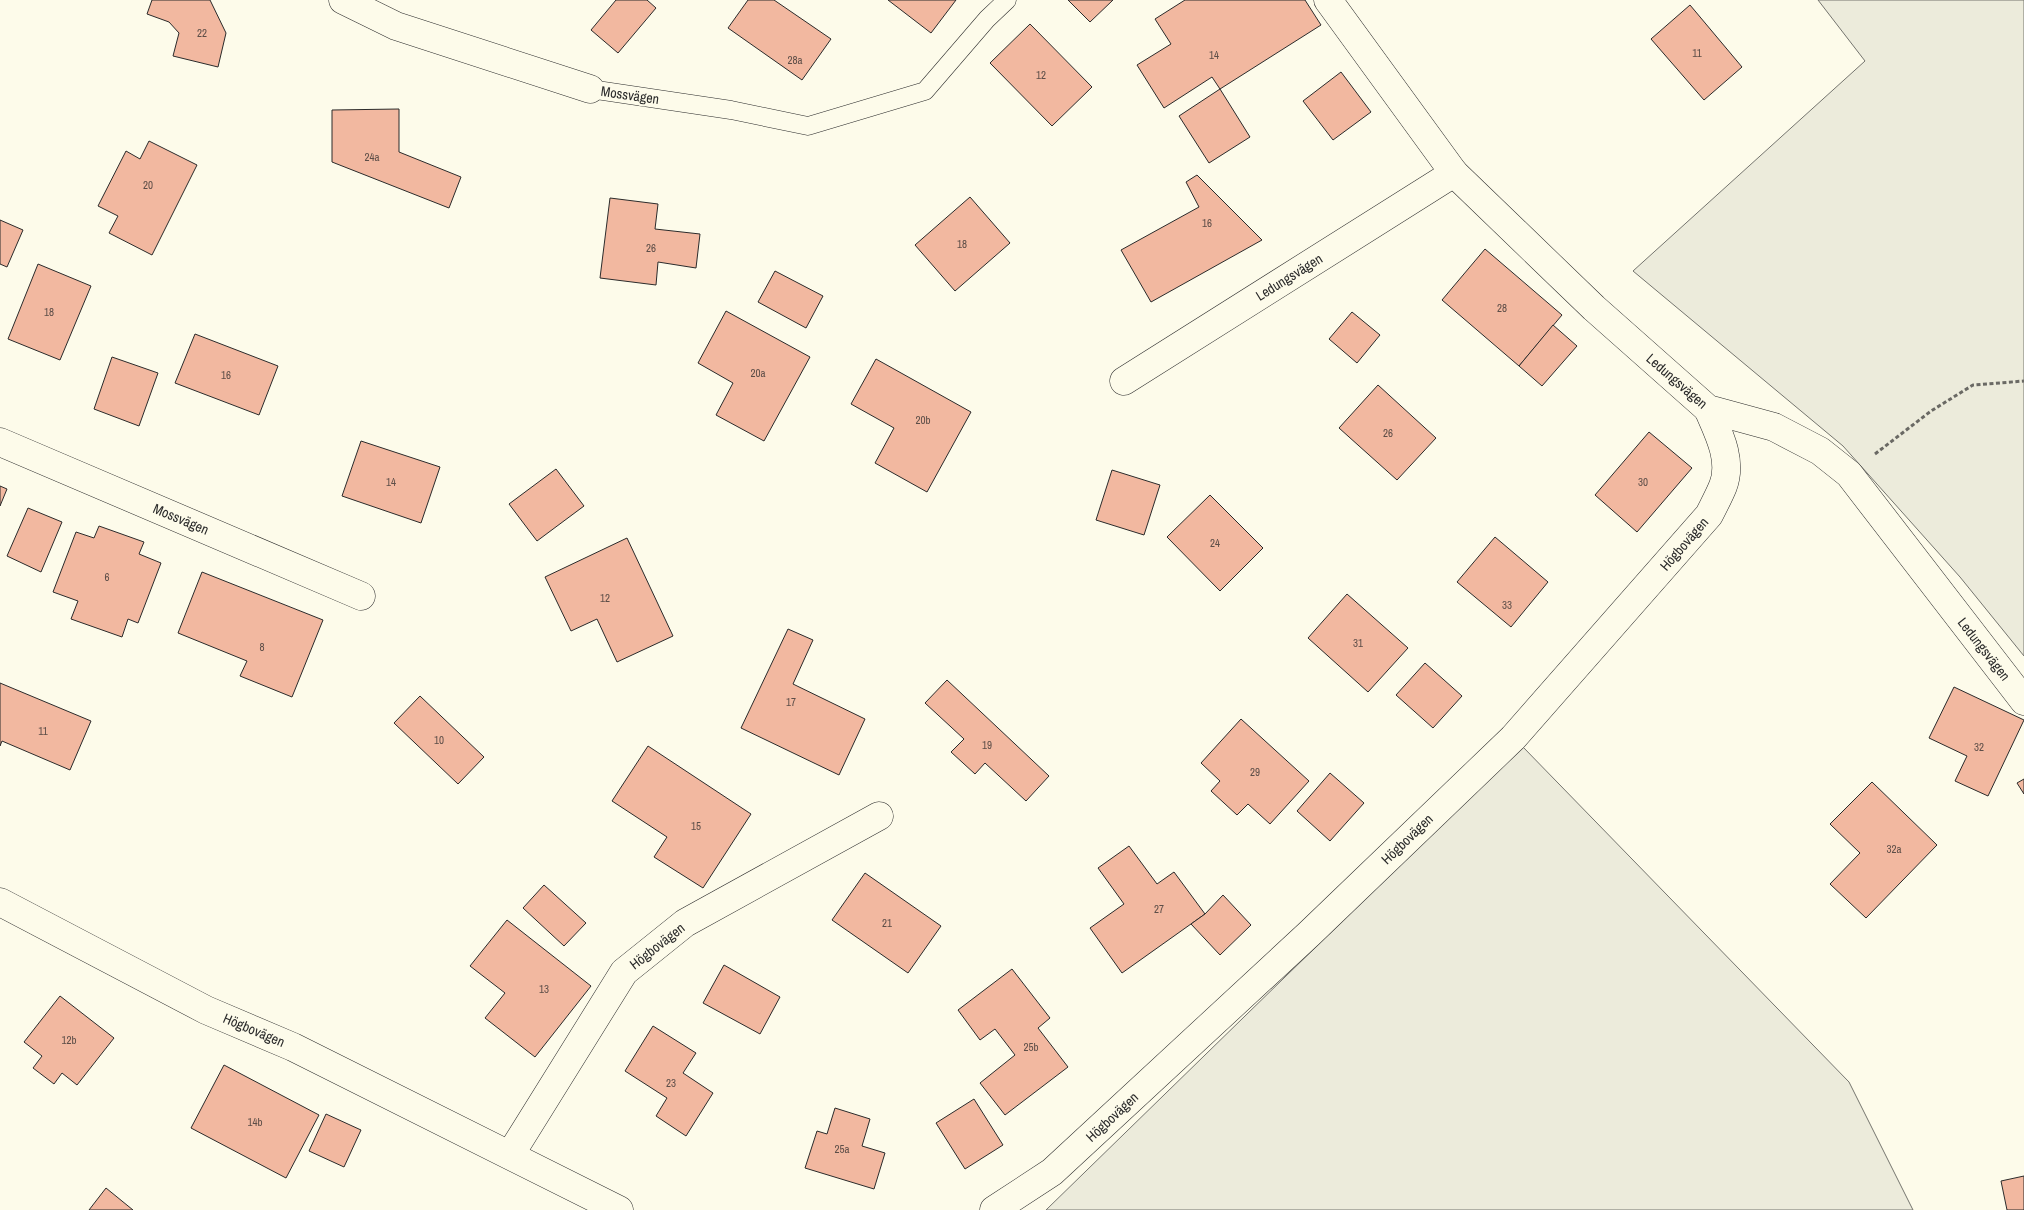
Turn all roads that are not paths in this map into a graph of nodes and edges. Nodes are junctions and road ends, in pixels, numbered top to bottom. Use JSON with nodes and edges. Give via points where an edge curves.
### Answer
{"nodes":[{"id":1,"x":343,"y":0,"type":"edge"},
{"id":2,"x":1007,"y":0,"type":"edge"},
{"id":3,"x":1328,"y":0,"type":"edge"},
{"id":4,"x":590,"y":89,"type":"joint"},
{"id":5,"x":1454,"y":173,"type":"junction"},
{"id":6,"x":1124,"y":381,"type":"dead end"},
{"id":7,"x":1708,"y":409,"type":"junction"},
{"id":8,"x":0,"y":442,"type":"edge"},
{"id":9,"x":361,"y":596,"type":"dead end"},
{"id":10,"x":2024,"y":700,"type":"edge"},
{"id":11,"x":879,"y":816,"type":"dead end"},
{"id":12,"x":0,"y":902,"type":"edge"},
{"id":13,"x":510,"y":1155,"type":"junction"},
{"id":14,"x":619,"y":1210,"type":"edge"},
{"id":15,"x":994,"y":1210,"type":"edge"}],
"edges":[{"from":1,"to":4,"type":"street","name":"Mossvägen","via":[[396,26]]},
{"from":2,"to":4,"type":"lane","name":"Mossvägen","via":[[925,91],[808,126],[731,110]]},
{"from":3,"to":5,"type":"street","name":"Ledungsvägen"},
{"from":5,"to":6,"type":"street","name":"Ledungsvägen"},
{"from":5,"to":7,"type":"street","name":"Ledungsvägen","via":[[1594,308]]},
{"from":7,"to":10,"type":"street","name":"Ledungsvägen","via":[[1774,427],[1820,451],[1849,474]]},
{"from":7,"to":15,"type":"street","name":"Högbovägen","via":[[1722,440],[1726,464],[1724,484],[1709,515],[1513,738],[1309,934],[1052,1172]]},
{"from":8,"to":9,"type":"street","name":"Mossvägen"},
{"from":11,"to":13,"type":"street","name":"Högbovägen","via":[[685,923],[624,972]]},
{"from":12,"to":13,"type":"street","name":"Högbovägen","via":[[206,1010],[293,1048]]},
{"from":13,"to":14,"type":"street","name":"Högbovägen"}]}
